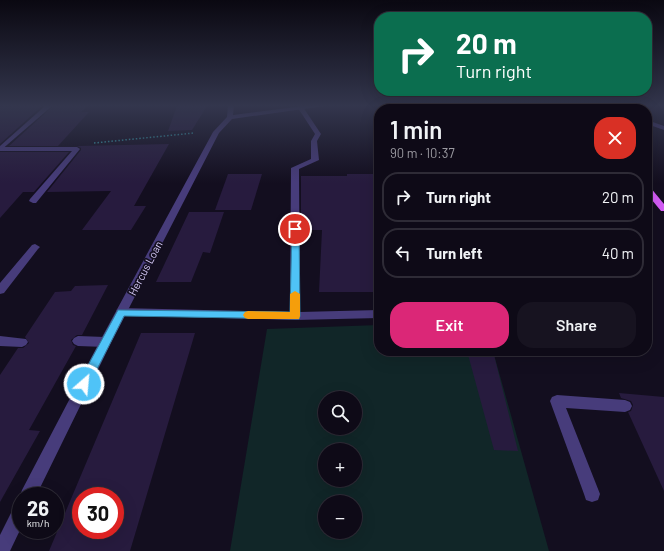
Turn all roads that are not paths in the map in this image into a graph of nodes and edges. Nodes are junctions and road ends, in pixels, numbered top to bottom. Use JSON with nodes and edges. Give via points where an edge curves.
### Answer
{"nodes":[{"id":1,"x":20,"y":132,"type":"edge"},
{"id":2,"x":216,"y":132,"type":"edge"},
{"id":3,"x":317,"y":132,"type":"edge"},
{"id":4,"x":0,"y":149,"type":"edge"},
{"id":5,"x":652,"y":196,"type":"edge"},
{"id":6,"x":33,"y":201,"type":"dead end"},
{"id":7,"x":664,"y":209,"type":"edge"},
{"id":8,"x":35,"y":247,"type":"dead end"},
{"id":9,"x":0,"y":290,"type":"edge"},
{"id":10,"x":121,"y":312,"type":"junction"},
{"id":11,"x":374,"y":314,"type":"edge"},
{"id":12,"x":295,"y":316,"type":"junction"},
{"id":13,"x":0,"y":341,"type":"edge"},
{"id":14,"x":22,"y":342,"type":"dead end"},
{"id":15,"x":78,"y":342,"type":"dead end"},
{"id":16,"x":105,"y":342,"type":"junction"},
{"id":17,"x":625,"y":406,"type":"dead end"},
{"id":18,"x":32,"y":487,"type":"edge"},
{"id":19,"x":592,"y":494,"type":"dead end"},
{"id":20,"x":12,"y":529,"type":"edge"},
{"id":21,"x":1,"y":551,"type":"edge"}],
"edges":[{"from":1,"to":4,"type":"street"},
{"from":2,"to":10,"type":"street","name":"Hercus Loan"},
{"from":3,"to":12,"type":"street","via":[[318,134],[314,141],[315,160],[295,168]]},
{"from":4,"to":6,"type":"street","via":[[76,149]]},
{"from":5,"to":7,"type":"main road"},
{"from":8,"to":9,"type":"street"},
{"from":10,"to":12,"type":"street"},
{"from":10,"to":16,"type":"street","name":"Hercus Loan"},
{"from":11,"to":12,"type":"street"},
{"from":13,"to":14,"type":"street"},
{"from":15,"to":16,"type":"street"},
{"from":16,"to":18,"type":"street","name":"Hercus Loan"},
{"from":17,"to":19,"type":"street","via":[[557,401]]},
{"from":20,"to":21,"type":"street"}]}
